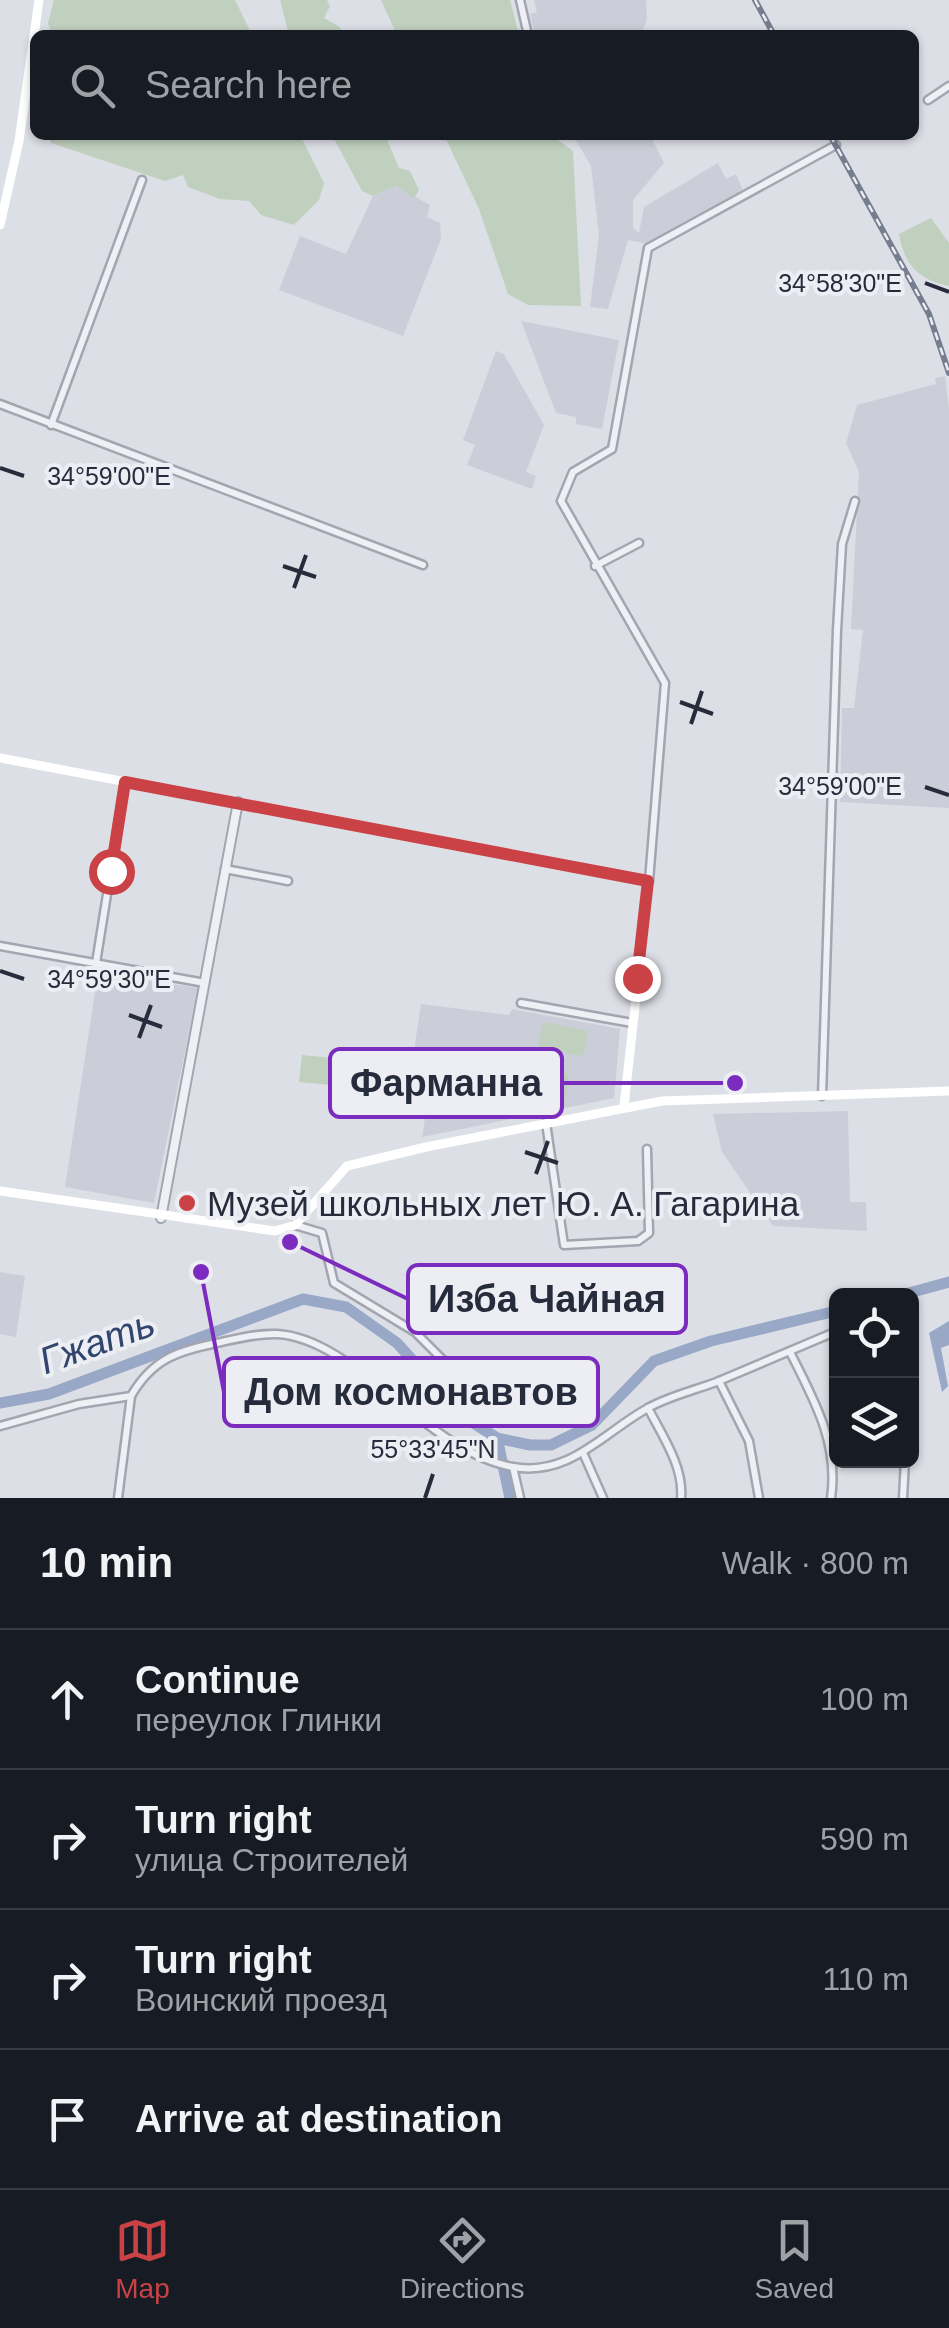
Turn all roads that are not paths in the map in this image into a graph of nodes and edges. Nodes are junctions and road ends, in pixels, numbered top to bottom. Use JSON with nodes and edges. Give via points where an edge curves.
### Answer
{"nodes":[{"id":1,"x":39,"y":0,"type":"edge"},
{"id":2,"x":520,"y":0,"type":"edge"},
{"id":3,"x":35,"y":30,"type":"edge"},
{"id":4,"x":527,"y":30,"type":"edge"},
{"id":5,"x":30,"y":60,"type":"edge"},
{"id":6,"x":949,"y":86,"type":"edge"},
{"id":7,"x":928,"y":100,"type":"dead end"},
{"id":8,"x":836,"y":145,"type":"dead end"},
{"id":9,"x":142,"y":180,"type":"dead end"},
{"id":10,"x":0,"y":225,"type":"edge"},
{"id":11,"x":0,"y":404,"type":"edge"},
{"id":12,"x":51,"y":424,"type":"junction"},
{"id":13,"x":855,"y":501,"type":"dead end"},
{"id":14,"x":639,"y":543,"type":"dead end"},
{"id":15,"x":423,"y":566,"type":"dead end"},
{"id":16,"x":595,"y":566,"type":"junction"},
{"id":17,"x":0,"y":758,"type":"edge"},
{"id":18,"x":125,"y":782,"type":"junction"},
{"id":19,"x":238,"y":802,"type":"junction"},
{"id":20,"x":224,"y":869,"type":"junction"},
{"id":21,"x":288,"y":881,"type":"dead end"},
{"id":22,"x":648,"y":881,"type":"junction"},
{"id":23,"x":0,"y":946,"type":"edge"},
{"id":24,"x":96,"y":963,"type":"junction"},
{"id":25,"x":206,"y":984,"type":"junction"},
{"id":26,"x":521,"y":1003,"type":"dead end"},
{"id":27,"x":632,"y":1023,"type":"junction"},
{"id":28,"x":949,"y":1091,"type":"edge"},
{"id":29,"x":822,"y":1097,"type":"junction"},
{"id":30,"x":624,"y":1106,"type":"junction"},
{"id":31,"x":546,"y":1124,"type":"junction"},
{"id":32,"x":647,"y":1149,"type":"dead end"},
{"id":33,"x":0,"y":1191,"type":"edge"},
{"id":34,"x":161,"y":1218,"type":"junction"},
{"id":35,"x":295,"y":1225,"type":"junction"},
{"id":36,"x":829,"y":1334,"type":"edge"},
{"id":37,"x":790,"y":1352,"type":"junction"},
{"id":38,"x":719,"y":1381,"type":"junction"},
{"id":39,"x":131,"y":1396,"type":"junction"},
{"id":40,"x":498,"y":1404,"type":"dead end"},
{"id":41,"x":648,"y":1408,"type":"junction"},
{"id":42,"x":0,"y":1426,"type":"edge"},
{"id":43,"x":584,"y":1455,"type":"junction"},
{"id":44,"x":513,"y":1467,"type":"junction"},
{"id":45,"x":904,"y":1468,"type":"edge"},
{"id":46,"x":118,"y":1498,"type":"edge"},
{"id":47,"x":520,"y":1498,"type":"edge"},
{"id":48,"x":603,"y":1498,"type":"edge"},
{"id":49,"x":681,"y":1498,"type":"edge"},
{"id":50,"x":758,"y":1498,"type":"edge"},
{"id":51,"x":830,"y":1498,"type":"edge"},
{"id":52,"x":903,"y":1498,"type":"edge"}],
"edges":[{"from":1,"to":3,"type":"main road"},
{"from":2,"to":4,"type":"street"},
{"from":5,"to":10,"type":"main road"},
{"from":6,"to":7,"type":"street"},
{"from":8,"to":16,"type":"street","via":[[648,248],[612,449],[574,472],[561,501]]},
{"from":9,"to":12,"type":"street"},
{"from":11,"to":12,"type":"street"},
{"from":12,"to":15,"type":"street"},
{"from":13,"to":29,"type":"street","via":[[842,544],[838,615]]},
{"from":14,"to":16,"type":"street"},
{"from":16,"to":22,"type":"street","via":[[666,682]]},
{"from":17,"to":18,"type":"main road"},
{"from":18,"to":19,"type":"main road"},
{"from":18,"to":24,"type":"street"},
{"from":19,"to":20,"type":"street"},
{"from":19,"to":22,"type":"main road"},
{"from":20,"to":21,"type":"street"},
{"from":20,"to":25,"type":"street"},
{"from":22,"to":27,"type":"main road"},
{"from":23,"to":24,"type":"street"},
{"from":24,"to":25,"type":"street"},
{"from":25,"to":34,"type":"street"},
{"from":26,"to":27,"type":"street"},
{"from":27,"to":30,"type":"main road"},
{"from":28,"to":29,"type":"main road"},
{"from":29,"to":30,"type":"main road"},
{"from":30,"to":31,"type":"main road"},
{"from":31,"to":32,"type":"street","via":[[564,1245],[638,1241],[649,1233]]},
{"from":31,"to":35,"type":"main road","via":[[354,1163]]},
{"from":33,"to":34,"type":"main road"},
{"from":34,"to":35,"type":"main road","via":[[267,1232]]},
{"from":35,"to":40,"type":"street","via":[[322,1233],[334,1283],[416,1332],[471,1388]]},
{"from":36,"to":37,"type":"street"},
{"from":37,"to":38,"type":"street"},
{"from":37,"to":51,"type":"street","via":[[832,1450]]},
{"from":38,"to":41,"type":"street"},
{"from":38,"to":50,"type":"street","via":[[750,1441]]},
{"from":39,"to":42,"type":"street"},
{"from":39,"to":44,"type":"street","via":[[167,1355],[278,1334],[334,1354],[435,1433]]},
{"from":39,"to":46,"type":"street"},
{"from":41,"to":43,"type":"street"},
{"from":41,"to":49,"type":"street","via":[[670,1449]]},
{"from":43,"to":44,"type":"street"},
{"from":43,"to":48,"type":"street"},
{"from":44,"to":47,"type":"street"},
{"from":45,"to":52,"type":"street"}]}
